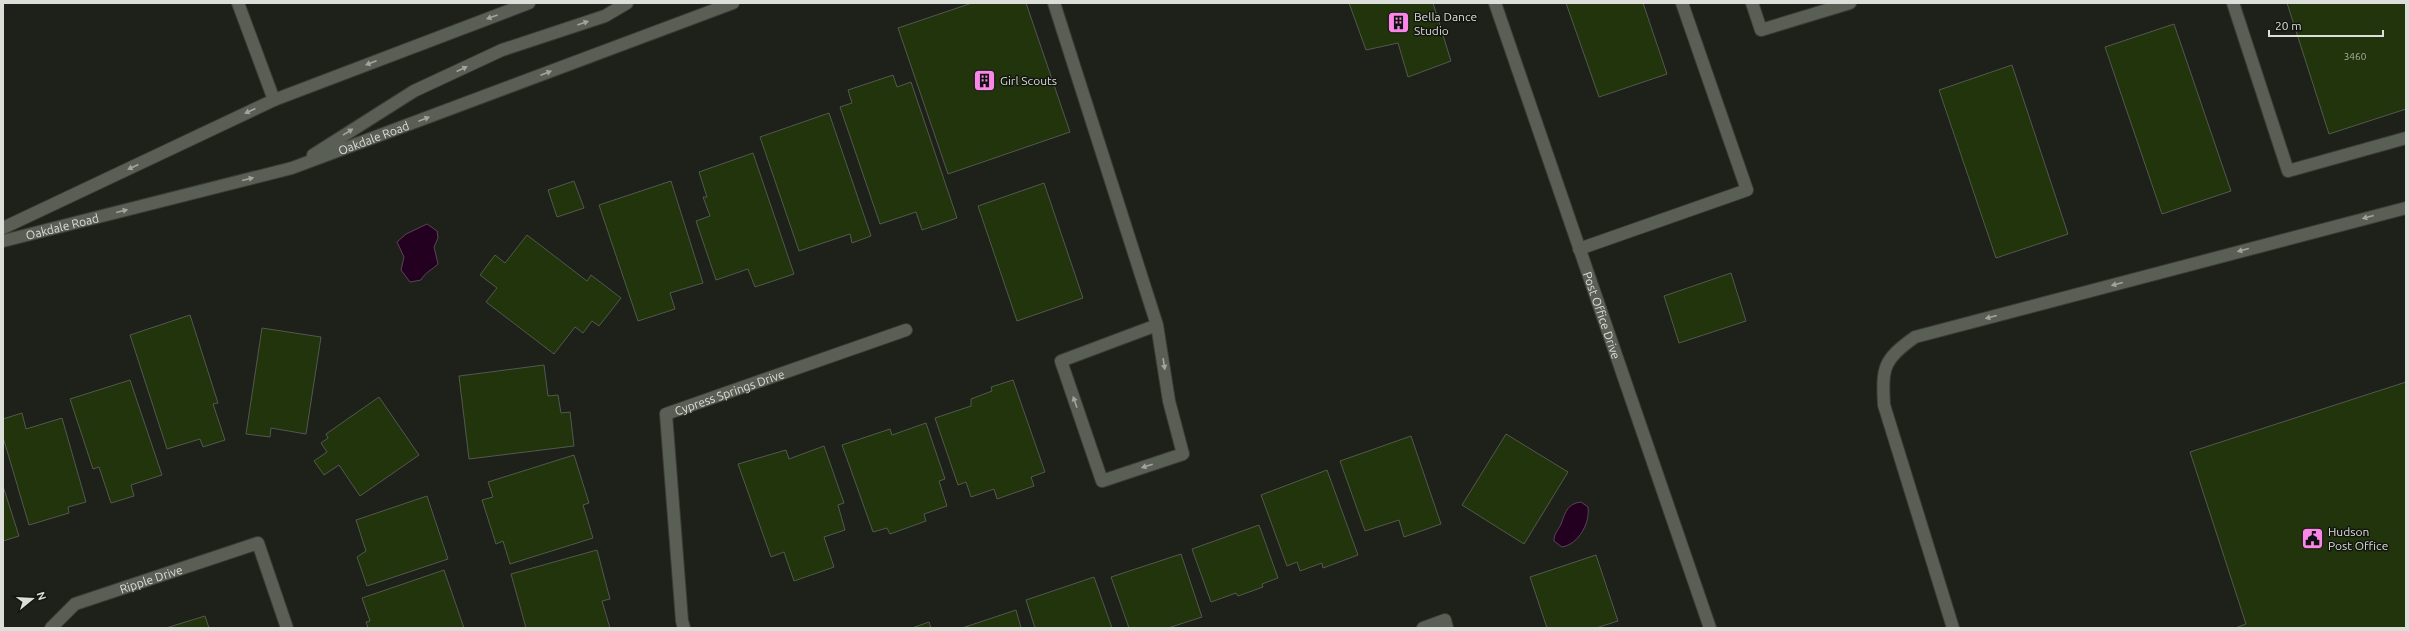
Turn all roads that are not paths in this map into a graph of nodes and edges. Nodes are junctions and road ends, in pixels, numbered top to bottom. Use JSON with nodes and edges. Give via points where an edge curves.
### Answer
{"nodes":[{"id":1,"x":238,"y":3,"type":"edge"},
{"id":2,"x":529,"y":3,"type":"edge"},
{"id":3,"x":627,"y":3,"type":"edge"},
{"id":4,"x":733,"y":3,"type":"edge"},
{"id":5,"x":1054,"y":3,"type":"edge"},
{"id":6,"x":1495,"y":3,"type":"edge"},
{"id":7,"x":1682,"y":3,"type":"edge"},
{"id":8,"x":1752,"y":3,"type":"edge"},
{"id":9,"x":1850,"y":3,"type":"edge"},
{"id":10,"x":2232,"y":3,"type":"edge"},
{"id":11,"x":274,"y":100,"type":"junction"},
{"id":12,"x":2406,"y":138,"type":"edge"},
{"id":13,"x":292,"y":168,"type":"junction"},
{"id":14,"x":2406,"y":208,"type":"edge"},
{"id":15,"x":3,"y":228,"type":"edge"},
{"id":16,"x":3,"y":241,"type":"edge"},
{"id":17,"x":1580,"y":249,"type":"junction"},
{"id":18,"x":1158,"y":325,"type":"junction"},
{"id":19,"x":906,"y":330,"type":"dead end"},
{"id":20,"x":1446,"y":624,"type":"edge"},
{"id":21,"x":51,"y":628,"type":"edge"},
{"id":22,"x":286,"y":628,"type":"edge"},
{"id":23,"x":684,"y":628,"type":"edge"},
{"id":24,"x":1423,"y":628,"type":"edge"},
{"id":25,"x":1710,"y":628,"type":"edge"},
{"id":26,"x":1953,"y":628,"type":"edge"}],
"edges":[{"from":1,"to":11,"type":"main road"},
{"from":2,"to":11,"type":"main road","name":"Oakdale Road","one_way":true},
{"from":13,"to":3,"type":"main road","one_way":true,"via":[[414,91],[502,50],[605,16]]},
{"from":13,"to":4,"type":"main road","name":"Oakdale Road","one_way":true},
{"from":5,"to":18,"type":"main road"},
{"from":6,"to":17,"type":"main road","name":"Post Office Drive"},
{"from":7,"to":17,"type":"main road","via":[[1747,190]]},
{"from":8,"to":9,"type":"main road","via":[[1761,30]]},
{"from":10,"to":12,"type":"main road","via":[[2288,171]]},
{"from":11,"to":15,"type":"main road","name":"Oakdale Road","one_way":true},
{"from":16,"to":13,"type":"main road","name":"Oakdale Road","one_way":true},
{"from":14,"to":26,"type":"main road","one_way":true,"via":[[1915,337],[1893,353],[1882,376],[1884,405]]},
{"from":17,"to":25,"type":"main road","name":"Post Office Drive"},
{"from":18,"to":18,"type":"main road","one_way":true,"via":[[1170,401],[1183,454],[1102,480],[1062,361]]},
{"from":19,"to":23,"type":"main road","name":"Cypress Springs Drive","via":[[666,414]]},
{"from":20,"to":24,"type":"main road"},
{"from":21,"to":22,"type":"main road","name":"Ripple Drive","via":[[75,604],[258,543]]}]}
